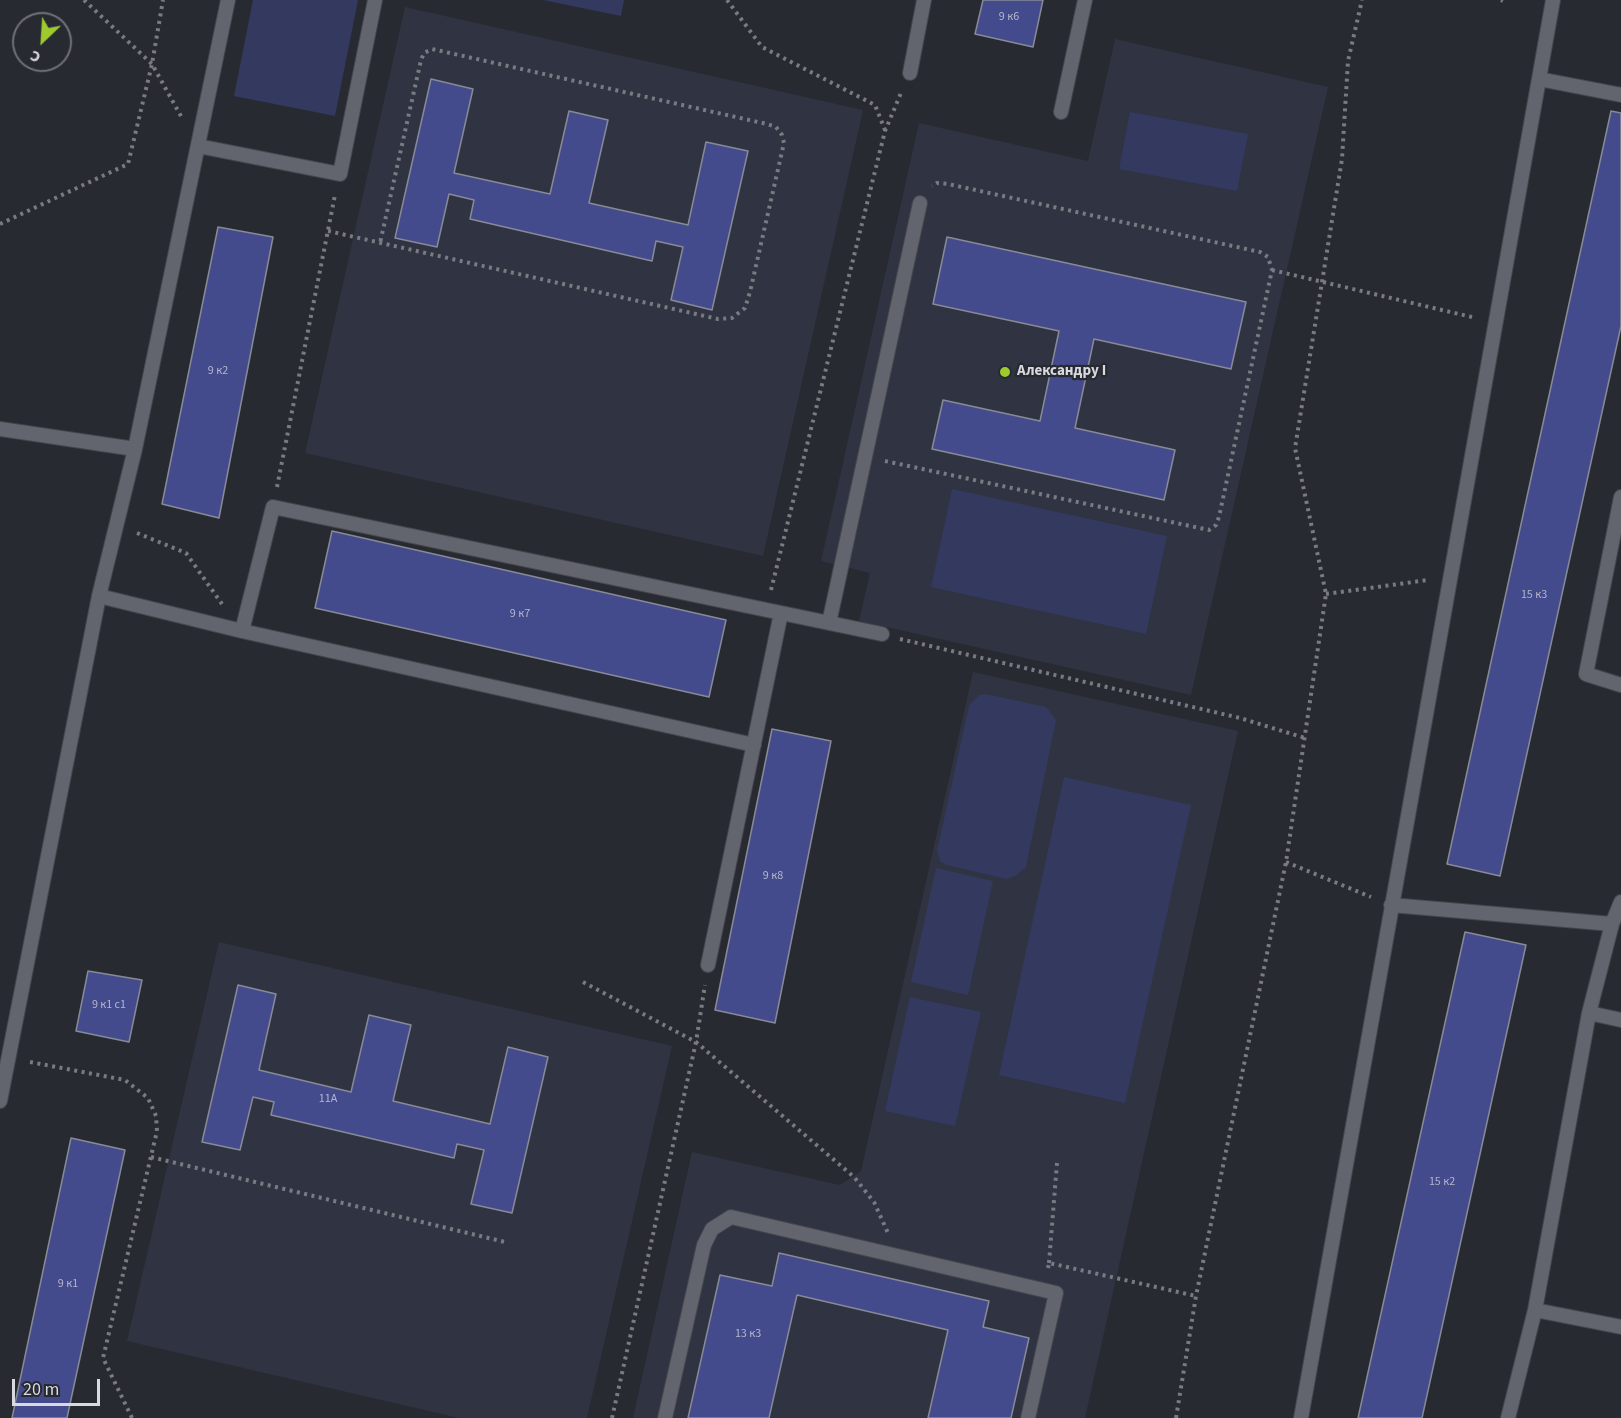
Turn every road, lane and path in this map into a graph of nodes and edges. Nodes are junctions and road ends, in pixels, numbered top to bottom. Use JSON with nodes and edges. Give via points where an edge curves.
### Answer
{"nodes":[{"id":1,"x":84,"y":0,"type":"edge"},
{"id":2,"x":163,"y":0,"type":"edge"},
{"id":3,"x":228,"y":0,"type":"edge"},
{"id":4,"x":375,"y":0,"type":"edge"},
{"id":5,"x":727,"y":0,"type":"edge"},
{"id":6,"x":924,"y":0,"type":"edge"},
{"id":7,"x":1085,"y":0,"type":"edge"},
{"id":8,"x":1362,"y":0,"type":"edge"},
{"id":9,"x":1553,"y":0,"type":"edge"},
{"id":10,"x":152,"y":64,"type":"junction"},
{"id":11,"x":910,"y":73,"type":"joint"},
{"id":12,"x":1539,"y":79,"type":"junction"},
{"id":13,"x":1621,"y":95,"type":"edge"},
{"id":14,"x":1061,"y":112,"type":"dead end"},
{"id":15,"x":885,"y":131,"type":"junction"},
{"id":16,"x":198,"y":146,"type":"junction"},
{"id":17,"x":340,"y":174,"type":"junction"},
{"id":18,"x":920,"y":203,"type":"joint"},
{"id":19,"x":0,"y":224,"type":"edge"},
{"id":20,"x":328,"y":231,"type":"junction"},
{"id":21,"x":380,"y":243,"type":"junction"},
{"id":22,"x":1272,"y":270,"type":"junction"},
{"id":23,"x":1322,"y":282,"type":"junction"},
{"id":24,"x":1497,"y":324,"type":"junction"},
{"id":25,"x":0,"y":429,"type":"edge"},
{"id":26,"x":135,"y":449,"type":"junction"},
{"id":27,"x":865,"y":457,"type":"junction"},
{"id":28,"x":1621,"y":497,"type":"edge"},
{"id":29,"x":273,"y":507,"type":"junction"},
{"id":30,"x":116,"y":525,"type":"junction"},
{"id":31,"x":1452,"y":577,"type":"junction"},
{"id":32,"x":1326,"y":594,"type":"junction"},
{"id":33,"x":99,"y":596,"type":"junction"},
{"id":34,"x":766,"y":609,"type":"junction"},
{"id":35,"x":781,"y":613,"type":"junction"},
{"id":36,"x":829,"y":623,"type":"junction"},
{"id":37,"x":242,"y":631,"type":"junction"},
{"id":38,"x":882,"y":634,"type":"joint"},
{"id":39,"x":1621,"y":685,"type":"edge"},
{"id":40,"x":1305,"y":738,"type":"junction"},
{"id":41,"x":754,"y":745,"type":"junction"},
{"id":42,"x":1286,"y":862,"type":"junction"},
{"id":43,"x":1621,"y":902,"type":"edge"},
{"id":44,"x":1391,"y":905,"type":"junction"},
{"id":45,"x":1612,"y":924,"type":"junction"},
{"id":46,"x":708,"y":965,"type":"joint"},
{"id":47,"x":583,"y":982,"type":"dead end"},
{"id":48,"x":1589,"y":1013,"type":"junction"},
{"id":49,"x":1621,"y":1020,"type":"edge"},
{"id":50,"x":696,"y":1042,"type":"junction"},
{"id":51,"x":9,"y":1058,"type":"junction"},
{"id":52,"x":0,"y":1101,"type":"edge"},
{"id":53,"x":151,"y":1157,"type":"junction"},
{"id":54,"x":1057,"y":1163,"type":"dead end"},
{"id":55,"x":505,"y":1242,"type":"dead end"},
{"id":56,"x":898,"y":1256,"type":"junction"},
{"id":57,"x":1048,"y":1263,"type":"junction"},
{"id":58,"x":1046,"y":1290,"type":"junction"},
{"id":59,"x":1196,"y":1296,"type":"junction"},
{"id":60,"x":1535,"y":1310,"type":"junction"},
{"id":61,"x":1621,"y":1327,"type":"edge"},
{"id":62,"x":132,"y":1418,"type":"edge"},
{"id":63,"x":612,"y":1418,"type":"edge"},
{"id":64,"x":665,"y":1418,"type":"edge"},
{"id":65,"x":1028,"y":1418,"type":"edge"},
{"id":66,"x":1176,"y":1418,"type":"edge"},
{"id":67,"x":1301,"y":1418,"type":"edge"},
{"id":68,"x":1508,"y":1418,"type":"edge"}],
"edges":[{"from":1,"to":10,"type":"path"},
{"from":2,"to":10,"type":"path"},
{"from":3,"to":16,"type":"lane"},
{"from":4,"to":17,"type":"lane"},
{"from":5,"to":15,"type":"path","via":[[762,47],[875,105]]},
{"from":6,"to":11,"type":"lane"},
{"from":7,"to":14,"type":"lane"},
{"from":8,"to":23,"type":"path","via":[[1348,61],[1342,159]]},
{"from":9,"to":12,"type":"lane"},
{"from":10,"to":16,"type":"path"},
{"from":10,"to":19,"type":"path","via":[[128,164]]},
{"from":11,"to":15,"type":"path"},
{"from":12,"to":13,"type":"lane"},
{"from":12,"to":24,"type":"lane"},
{"from":15,"to":34,"type":"path"},
{"from":16,"to":17,"type":"lane"},
{"from":16,"to":26,"type":"lane"},
{"from":17,"to":20,"type":"path"},
{"from":18,"to":22,"type":"path","via":[[925,190],[937,183],[948,184],[1260,252],[1268,257]]},
{"from":18,"to":27,"type":"lane"},
{"from":20,"to":21,"type":"path"},
{"from":20,"to":29,"type":"path"},
{"from":21,"to":21,"type":"path","via":[[718,319],[732,318],[745,308],[750,292],[784,143],[782,135],[767,124],[432,49],[421,60]]},
{"from":22,"to":23,"type":"path"},
{"from":22,"to":27,"type":"path","via":[[1219,517],[1209,530]]},
{"from":23,"to":24,"type":"path"},
{"from":23,"to":32,"type":"path","via":[[1294,448]]},
{"from":24,"to":31,"type":"lane"},
{"from":25,"to":26,"type":"lane"},
{"from":26,"to":30,"type":"lane"},
{"from":27,"to":36,"type":"lane"},
{"from":28,"to":39,"type":"lane","via":[[1586,674]]},
{"from":29,"to":34,"type":"lane"},
{"from":29,"to":37,"type":"lane"},
{"from":30,"to":33,"type":"lane"},
{"from":30,"to":37,"type":"path","via":[[186,552]]},
{"from":31,"to":32,"type":"path"},
{"from":31,"to":44,"type":"lane"},
{"from":32,"to":40,"type":"path"},
{"from":33,"to":37,"type":"lane"},
{"from":33,"to":51,"type":"lane"},
{"from":34,"to":35,"type":"lane"},
{"from":35,"to":36,"type":"lane"},
{"from":35,"to":41,"type":"lane"},
{"from":36,"to":38,"type":"lane"},
{"from":37,"to":41,"type":"lane"},
{"from":38,"to":40,"type":"path","via":[[1240,718]]},
{"from":40,"to":42,"type":"path"},
{"from":41,"to":46,"type":"lane"},
{"from":42,"to":44,"type":"path"},
{"from":42,"to":59,"type":"path"},
{"from":43,"to":45,"type":"lane"},
{"from":44,"to":45,"type":"lane"},
{"from":44,"to":67,"type":"lane"},
{"from":45,"to":48,"type":"lane"},
{"from":46,"to":50,"type":"path"},
{"from":47,"to":50,"type":"path"},
{"from":48,"to":49,"type":"lane"},
{"from":48,"to":60,"type":"lane"},
{"from":50,"to":56,"type":"path","via":[[854,1177],[874,1202]]},
{"from":50,"to":63,"type":"path"},
{"from":51,"to":52,"type":"lane"},
{"from":51,"to":53,"type":"path","via":[[125,1080],[148,1098],[156,1116]]},
{"from":53,"to":55,"type":"path"},
{"from":53,"to":62,"type":"path","via":[[103,1358]]},
{"from":54,"to":57,"type":"path"},
{"from":56,"to":58,"type":"lane"},
{"from":56,"to":64,"type":"lane","via":[[731,1217],[719,1223],[704,1245]]},
{"from":57,"to":58,"type":"path"},
{"from":57,"to":59,"type":"path"},
{"from":58,"to":65,"type":"lane","via":[[1056,1293]]},
{"from":59,"to":66,"type":"path"},
{"from":60,"to":61,"type":"lane"},
{"from":60,"to":68,"type":"lane"}]}
